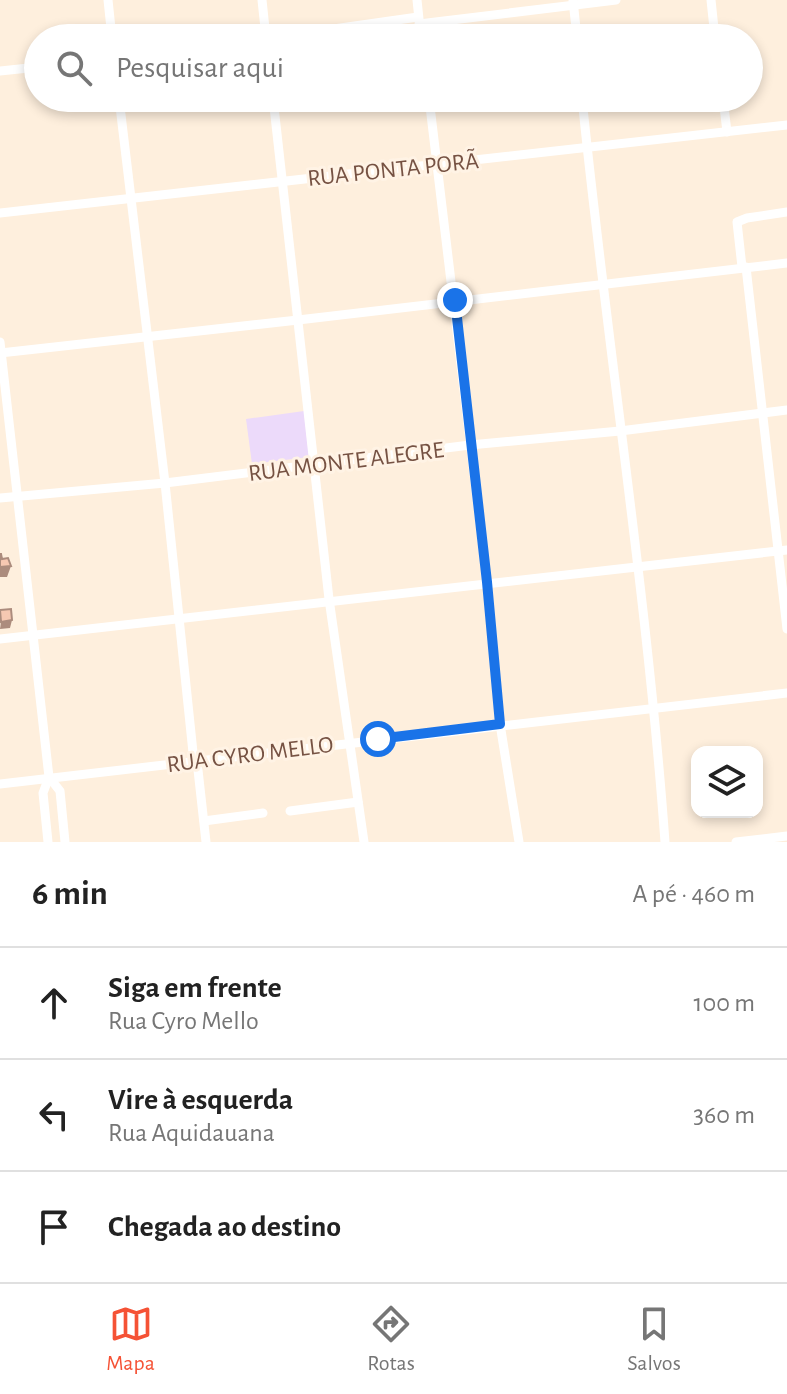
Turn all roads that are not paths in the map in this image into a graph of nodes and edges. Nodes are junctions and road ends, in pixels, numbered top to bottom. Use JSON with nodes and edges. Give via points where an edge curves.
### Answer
{"nodes":[{"id":1,"x":108,"y":0,"type":"edge"},
{"id":2,"x":262,"y":0,"type":"edge"},
{"id":3,"x":417,"y":0,"type":"edge"},
{"id":4,"x":616,"y":0,"type":"edge"},
{"id":5,"x":711,"y":0,"type":"edge"},
{"id":6,"x":573,"y":3,"type":"edge"},
{"id":7,"x":419,"y":20,"type":"junction"},
{"id":8,"x":111,"y":24,"type":"edge"},
{"id":9,"x":266,"y":24,"type":"edge"},
{"id":10,"x":385,"y":24,"type":"edge"},
{"id":11,"x":419,"y":24,"type":"edge"},
{"id":12,"x":575,"y":24,"type":"edge"},
{"id":13,"x":714,"y":24,"type":"edge"},
{"id":14,"x":24,"y":68,"type":"edge"},
{"id":15,"x":0,"y":71,"type":"edge"},
{"id":16,"x":121,"y":112,"type":"edge"},
{"id":17,"x":275,"y":112,"type":"edge"},
{"id":18,"x":431,"y":112,"type":"edge"},
{"id":19,"x":584,"y":112,"type":"edge"},
{"id":20,"x":725,"y":112,"type":"edge"},
{"id":21,"x":787,"y":125,"type":"edge"},
{"id":22,"x":727,"y":132,"type":"junction"},
{"id":23,"x":588,"y":149,"type":"junction"},
{"id":24,"x":438,"y":163,"type":"junction"},
{"id":25,"x":283,"y":181,"type":"junction"},
{"id":26,"x":131,"y":199,"type":"junction"},
{"id":27,"x":787,"y":212,"type":"edge"},
{"id":28,"x":0,"y":213,"type":"edge"},
{"id":29,"x":787,"y":263,"type":"edge"},
{"id":30,"x":744,"y":267,"type":"junction"},
{"id":31,"x":604,"y":283,"type":"junction"},
{"id":32,"x":455,"y":300,"type":"junction"},
{"id":33,"x":298,"y":320,"type":"junction"},
{"id":34,"x":146,"y":336,"type":"junction"},
{"id":35,"x":0,"y":349,"type":"edge"},
{"id":36,"x":787,"y":410,"type":"edge"},
{"id":37,"x":764,"y":412,"type":"junction"},
{"id":38,"x":620,"y":431,"type":"junction"},
{"id":39,"x":470,"y":445,"type":"junction"},
{"id":40,"x":314,"y":466,"type":"junction"},
{"id":41,"x":165,"y":483,"type":"junction"},
{"id":42,"x":18,"y":495,"type":"junction"},
{"id":43,"x":0,"y":498,"type":"edge"},
{"id":44,"x":782,"y":550,"type":"edge"},
{"id":45,"x":638,"y":567,"type":"junction"},
{"id":46,"x":487,"y":582,"type":"junction"},
{"id":47,"x":329,"y":599,"type":"junction"},
{"id":48,"x":179,"y":618,"type":"junction"},
{"id":49,"x":787,"y":629,"type":"edge"},
{"id":50,"x":34,"y":634,"type":"junction"},
{"id":51,"x":0,"y":639,"type":"edge"},
{"id":52,"x":787,"y":693,"type":"edge"},
{"id":53,"x":655,"y":708,"type":"junction"},
{"id":54,"x":500,"y":724,"type":"junction"},
{"id":55,"x":348,"y":742,"type":"junction"},
{"id":56,"x":194,"y":762,"type":"junction"},
{"id":57,"x":49,"y":777,"type":"junction"},
{"id":58,"x":0,"y":784,"type":"edge"},
{"id":59,"x":358,"y":802,"type":"junction"},
{"id":60,"x":290,"y":811,"type":"dead end"},
{"id":61,"x":263,"y":813,"type":"dead end"},
{"id":62,"x":204,"y":821,"type":"junction"},
{"id":63,"x":787,"y":836,"type":"edge"},
{"id":64,"x":48,"y":842,"type":"edge"},
{"id":65,"x":65,"y":842,"type":"edge"},
{"id":66,"x":206,"y":842,"type":"edge"},
{"id":67,"x":364,"y":842,"type":"edge"},
{"id":68,"x":519,"y":842,"type":"edge"},
{"id":69,"x":665,"y":842,"type":"edge"},
{"id":70,"x":736,"y":842,"type":"edge"}],
"edges":[{"from":1,"to":8,"type":"street"},
{"from":2,"to":9,"type":"street"},
{"from":3,"to":7,"type":"street"},
{"from":4,"to":6,"type":"street"},
{"from":5,"to":13,"type":"street"},
{"from":6,"to":7,"type":"street"},
{"from":6,"to":12,"type":"street"},
{"from":7,"to":10,"type":"street"},
{"from":7,"to":11,"type":"street"},
{"from":14,"to":15,"type":"street"},
{"from":16,"to":26,"type":"street"},
{"from":17,"to":25,"type":"street"},
{"from":18,"to":24,"type":"street"},
{"from":19,"to":23,"type":"street"},
{"from":20,"to":22,"type":"street"},
{"from":21,"to":22,"type":"street","name":"RUA PONTA PORÃ"},
{"from":22,"to":23,"type":"street","name":"RUA PONTA PORÃ"},
{"from":23,"to":24,"type":"street","name":"RUA PONTA PORÃ"},
{"from":23,"to":31,"type":"street"},
{"from":24,"to":25,"type":"street","name":"RUA PONTA PORÃ"},
{"from":24,"to":32,"type":"street"},
{"from":25,"to":26,"type":"street","name":"RUA PONTA PORÃ"},
{"from":25,"to":33,"type":"street"},
{"from":26,"to":28,"type":"street","name":"RUA PONTA PORÃ"},
{"from":26,"to":34,"type":"street"},
{"from":27,"to":30,"type":"street","via":[[737,222]]},
{"from":29,"to":30,"type":"street"},
{"from":30,"to":31,"type":"street"},
{"from":30,"to":37,"type":"street"},
{"from":31,"to":32,"type":"street"},
{"from":31,"to":38,"type":"street"},
{"from":32,"to":33,"type":"street"},
{"from":32,"to":39,"type":"street"},
{"from":33,"to":34,"type":"street"},
{"from":33,"to":40,"type":"street"},
{"from":34,"to":35,"type":"street"},
{"from":34,"to":41,"type":"street"},
{"from":35,"to":42,"type":"street"},
{"from":36,"to":37,"type":"street","name":"RUA MONTE ALEGRE"},
{"from":37,"to":38,"type":"street","name":"RUA MONTE ALEGRE"},
{"from":37,"to":44,"type":"street"},
{"from":38,"to":39,"type":"street","name":"RUA MONTE ALEGRE"},
{"from":38,"to":45,"type":"street"},
{"from":39,"to":40,"type":"street","name":"RUA MONTE ALEGRE"},
{"from":39,"to":46,"type":"street"},
{"from":40,"to":41,"type":"street","name":"RUA MONTE ALEGRE"},
{"from":40,"to":47,"type":"street"},
{"from":41,"to":42,"type":"street","name":"RUA MONTE ALEGRE"},
{"from":41,"to":48,"type":"street"},
{"from":42,"to":43,"type":"street","name":"RUA MONTE ALEGRE"},
{"from":42,"to":50,"type":"street"},
{"from":44,"to":45,"type":"street"},
{"from":44,"to":49,"type":"street"},
{"from":45,"to":46,"type":"street"},
{"from":45,"to":53,"type":"street"},
{"from":46,"to":47,"type":"street"},
{"from":46,"to":54,"type":"street"},
{"from":47,"to":48,"type":"street"},
{"from":47,"to":55,"type":"street"},
{"from":48,"to":50,"type":"street"},
{"from":48,"to":56,"type":"street"},
{"from":50,"to":51,"type":"street"},
{"from":50,"to":57,"type":"street"},
{"from":52,"to":53,"type":"street","name":"RUA CYRO MELLO"},
{"from":53,"to":54,"type":"street","name":"RUA CYRO MELLO"},
{"from":53,"to":69,"type":"street"},
{"from":54,"to":55,"type":"street","name":"RUA CYRO MELLO"},
{"from":54,"to":68,"type":"street"},
{"from":55,"to":56,"type":"street","name":"RUA CYRO MELLO"},
{"from":55,"to":59,"type":"street"},
{"from":56,"to":57,"type":"street","name":"RUA CYRO MELLO"},
{"from":56,"to":62,"type":"street"},
{"from":57,"to":58,"type":"street","name":"RUA CYRO MELLO"},
{"from":57,"to":64,"type":"street","via":[[43,793]]},
{"from":57,"to":65,"type":"street","via":[[60,791]]},
{"from":59,"to":60,"type":"street"},
{"from":59,"to":67,"type":"street"},
{"from":61,"to":62,"type":"street"},
{"from":62,"to":66,"type":"street"},
{"from":63,"to":70,"type":"street"}]}
